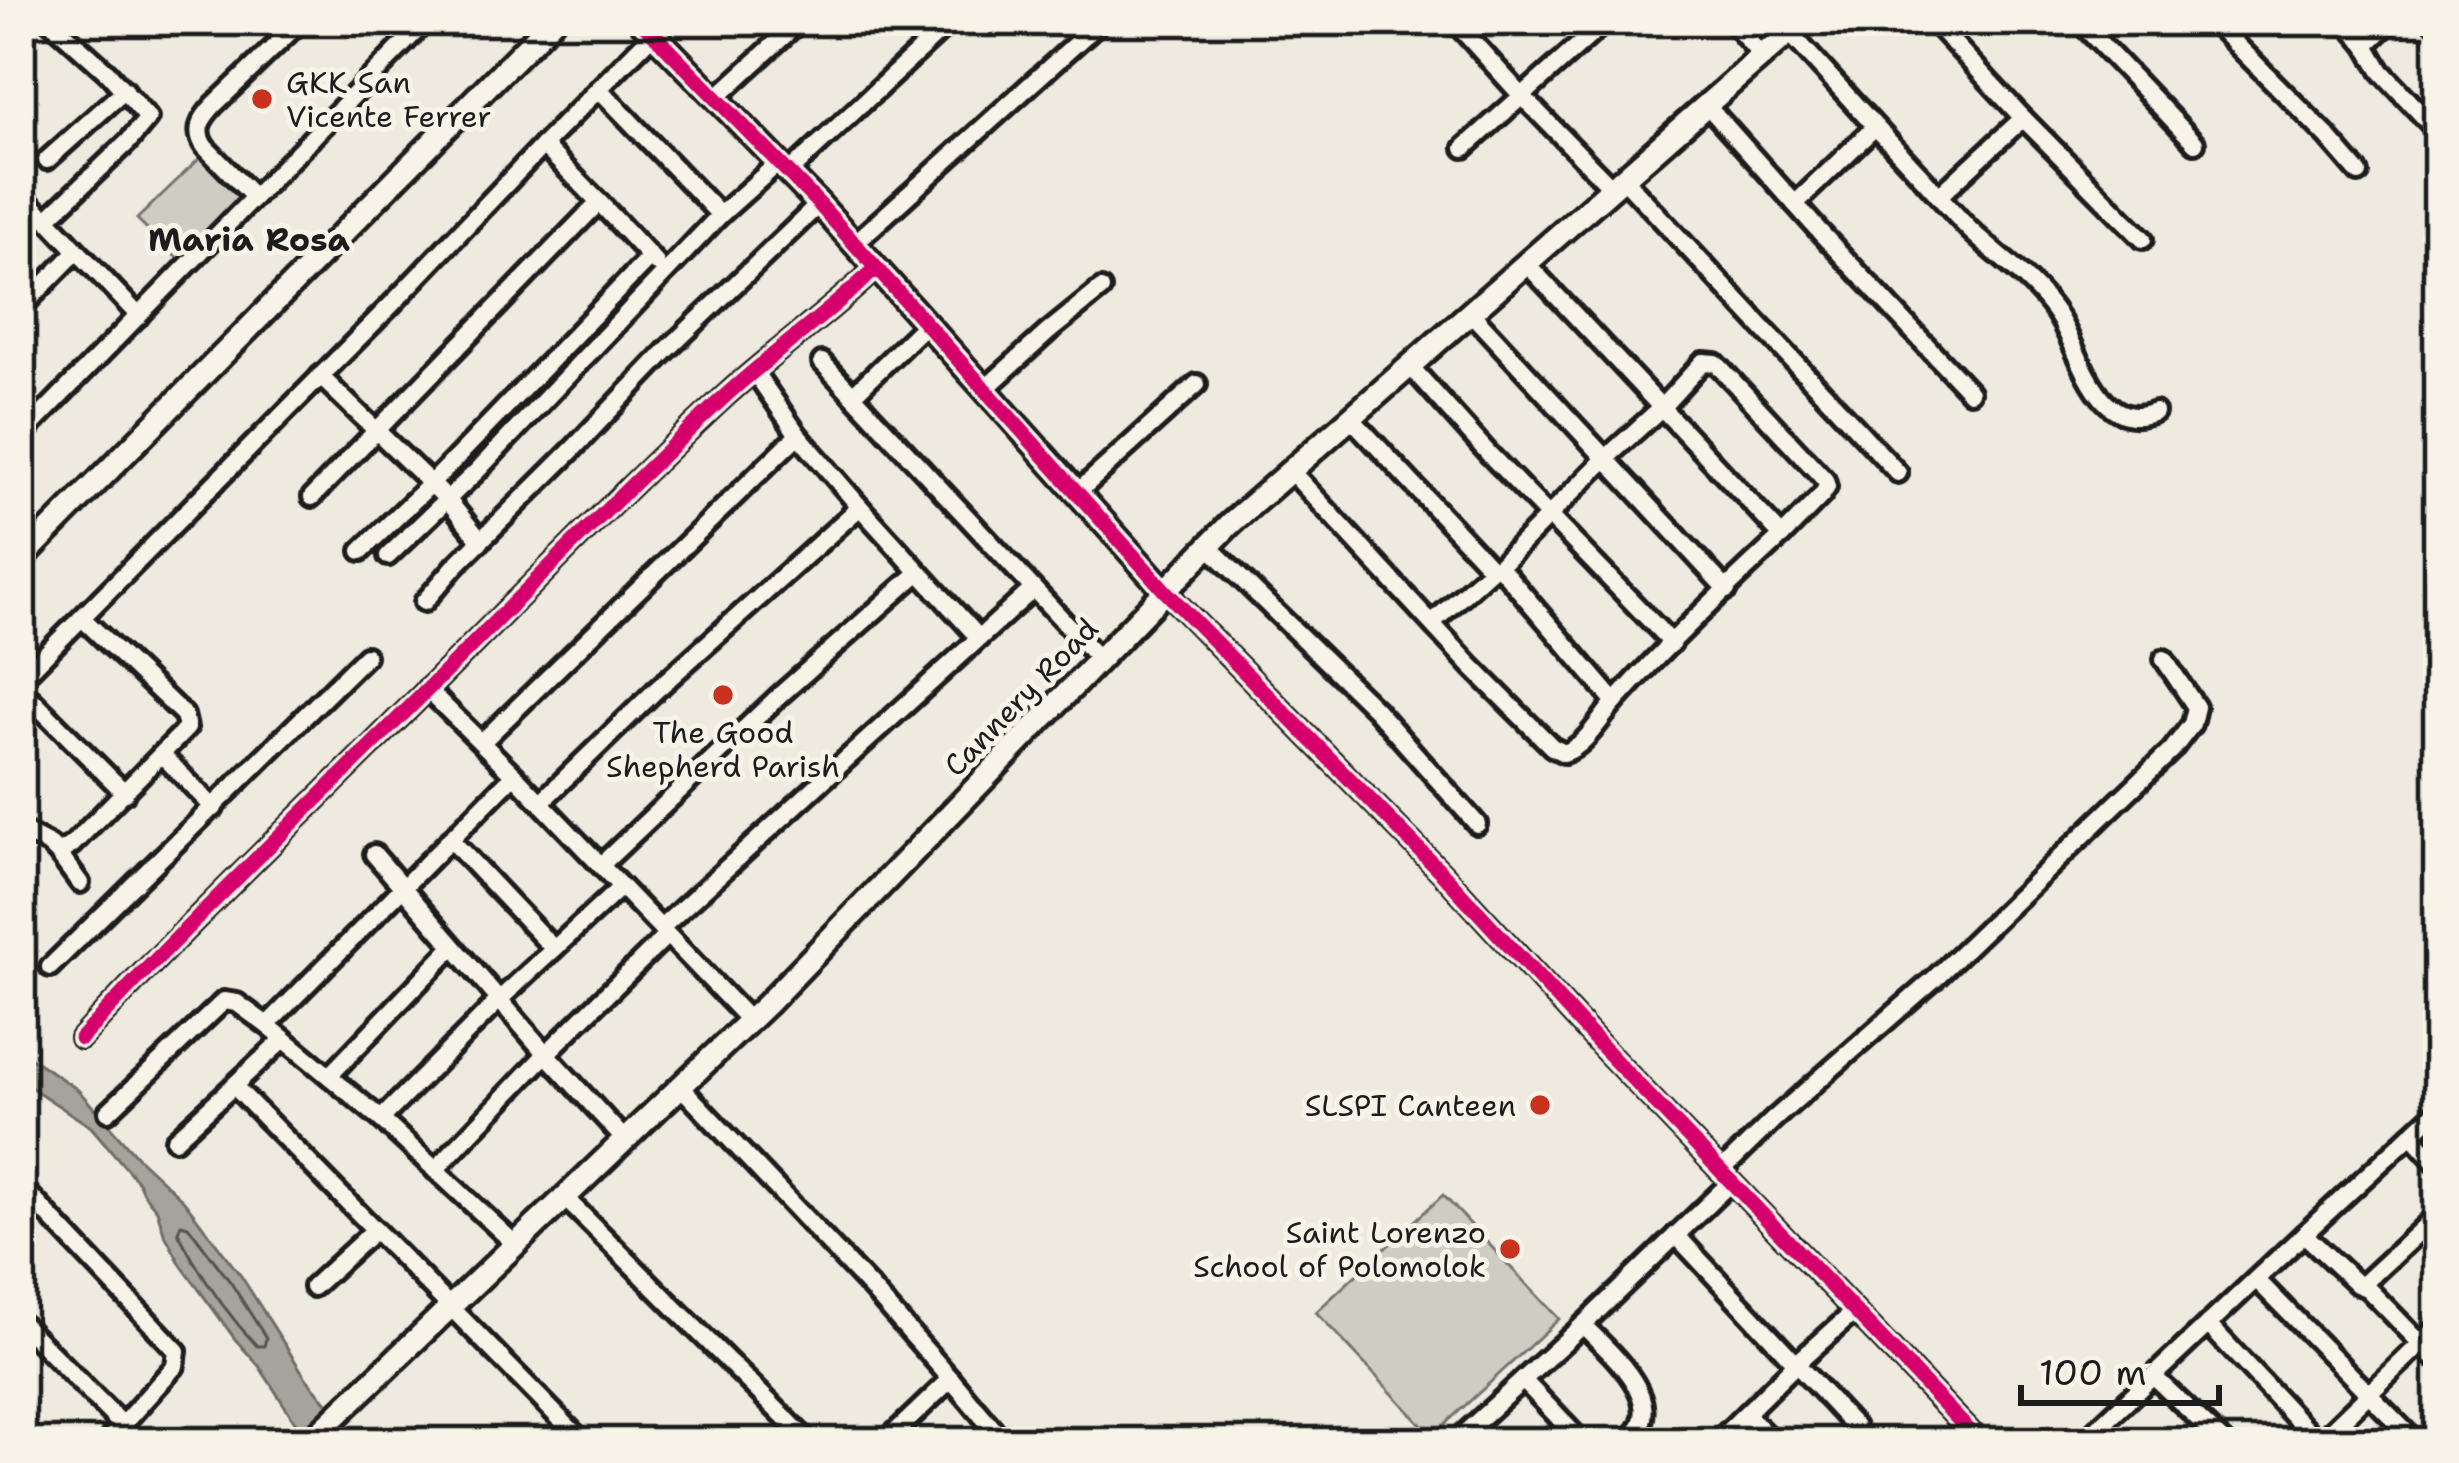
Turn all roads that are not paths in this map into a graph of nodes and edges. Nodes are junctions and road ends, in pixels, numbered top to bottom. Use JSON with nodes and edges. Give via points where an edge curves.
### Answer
{"nodes":[{"id":1,"x":50,"y":21,"type":"edge"},
{"id":2,"x":301,"y":21,"type":"edge"},
{"id":3,"x":426,"y":21,"type":"edge"},
{"id":4,"x":553,"y":21,"type":"edge"},
{"id":5,"x":800,"y":21,"type":"edge"},
{"id":6,"x":950,"y":21,"type":"edge"},
{"id":7,"x":1101,"y":21,"type":"edge"},
{"id":8,"x":1454,"y":21,"type":"edge"},
{"id":9,"x":1606,"y":21,"type":"edge"},
{"id":10,"x":1731,"y":21,"type":"edge"},
{"id":11,"x":1933,"y":21,"type":"edge"},
{"id":12,"x":2079,"y":21,"type":"edge"},
{"id":13,"x":2212,"y":21,"type":"edge"},
{"id":14,"x":2345,"y":21,"type":"edge"},
{"id":15,"x":2391,"y":21,"type":"edge"},
{"id":16,"x":654,"y":25,"type":"edge"},
{"id":17,"x":1796,"y":26,"type":"edge"},
{"id":18,"x":2366,"y":45,"type":"junction"},
{"id":19,"x":1761,"y":55,"type":"junction"},
{"id":20,"x":598,"y":89,"type":"junction"},
{"id":21,"x":125,"y":90,"type":"junction"},
{"id":22,"x":1521,"y":95,"type":"junction"},
{"id":23,"x":716,"y":98,"type":"junction"},
{"id":24,"x":1706,"y":104,"type":"junction"},
{"id":25,"x":2023,"y":118,"type":"junction"},
{"id":26,"x":1876,"y":127,"type":"junction"},
{"id":27,"x":2438,"y":132,"type":"edge"},
{"id":28,"x":2195,"y":143,"type":"dead end"},
{"id":29,"x":543,"y":145,"type":"junction"},
{"id":30,"x":1464,"y":148,"type":"dead end"},
{"id":31,"x":47,"y":160,"type":"dead end"},
{"id":32,"x":783,"y":168,"type":"junction"},
{"id":33,"x":2359,"y":173,"type":"dead end"},
{"id":34,"x":1617,"y":183,"type":"junction"},
{"id":35,"x":21,"y":196,"type":"edge"},
{"id":36,"x":1940,"y":196,"type":"junction"},
{"id":37,"x":254,"y":197,"type":"junction"},
{"id":38,"x":599,"y":202,"type":"junction"},
{"id":39,"x":819,"y":204,"type":"junction"},
{"id":40,"x":1796,"y":204,"type":"junction"},
{"id":41,"x":720,"y":214,"type":"junction"},
{"id":42,"x":47,"y":219,"type":"junction"},
{"id":43,"x":2143,"y":239,"type":"dead end"},
{"id":44,"x":855,"y":243,"type":"junction"},
{"id":45,"x":77,"y":250,"type":"junction"},
{"id":46,"x":650,"y":257,"type":"junction"},
{"id":47,"x":1526,"y":263,"type":"junction"},
{"id":48,"x":876,"y":268,"type":"junction"},
{"id":49,"x":667,"y":272,"type":"junction"},
{"id":50,"x":1101,"y":289,"type":"dead end"},
{"id":51,"x":21,"y":308,"type":"edge"},
{"id":52,"x":1470,"y":312,"type":"junction"},
{"id":53,"x":140,"y":316,"type":"junction"},
{"id":54,"x":927,"y":323,"type":"junction"},
{"id":55,"x":822,"y":362,"type":"dead end"},
{"id":56,"x":1410,"y":366,"type":"junction"},
{"id":57,"x":754,"y":371,"type":"junction"},
{"id":58,"x":320,"y":376,"type":"junction"},
{"id":59,"x":1197,"y":384,"type":"dead end"},
{"id":60,"x":986,"y":388,"type":"junction"},
{"id":61,"x":1970,"y":392,"type":"dead end"},
{"id":62,"x":853,"y":395,"type":"junction"},
{"id":63,"x":1661,"y":408,"type":"junction"},
{"id":64,"x":2155,"y":412,"type":"dead end"},
{"id":65,"x":1350,"y":417,"type":"junction"},
{"id":66,"x":377,"y":430,"type":"junction"},
{"id":67,"x":21,"y":436,"type":"edge"},
{"id":68,"x":798,"y":436,"type":"junction"},
{"id":69,"x":1605,"y":459,"type":"junction"},
{"id":70,"x":1290,"y":470,"type":"junction"},
{"id":71,"x":1898,"y":473,"type":"dead end"},
{"id":72,"x":431,"y":484,"type":"junction"},
{"id":73,"x":1079,"y":491,"type":"junction"},
{"id":74,"x":312,"y":497,"type":"dead end"},
{"id":75,"x":447,"y":500,"type":"junction"},
{"id":76,"x":860,"y":507,"type":"junction"},
{"id":77,"x":1551,"y":515,"type":"junction"},
{"id":78,"x":1782,"y":536,"type":"junction"},
{"id":79,"x":481,"y":541,"type":"junction"},
{"id":80,"x":26,"y":543,"type":"edge"},
{"id":81,"x":1208,"y":546,"type":"junction"},
{"id":82,"x":361,"y":551,"type":"dead end"},
{"id":83,"x":388,"y":556,"type":"dead end"},
{"id":84,"x":1495,"y":568,"type":"junction"},
{"id":85,"x":919,"y":572,"type":"junction"},
{"id":86,"x":1033,"y":589,"type":"junction"},
{"id":87,"x":1726,"y":590,"type":"junction"},
{"id":88,"x":1166,"y":591,"type":"junction"},
{"id":89,"x":424,"y":602,"type":"dead end"},
{"id":90,"x":82,"y":618,"type":"junction"},
{"id":91,"x":1433,"y":622,"type":"junction"},
{"id":92,"x":979,"y":638,"type":"junction"},
{"id":93,"x":1672,"y":643,"type":"junction"},
{"id":94,"x":367,"y":656,"type":"dead end"},
{"id":95,"x":1100,"y":659,"type":"junction"},
{"id":96,"x":2164,"y":659,"type":"dead end"},
{"id":97,"x":21,"y":679,"type":"edge"},
{"id":98,"x":21,"y":689,"type":"edge"},
{"id":99,"x":427,"y":689,"type":"junction"},
{"id":100,"x":1615,"y":702,"type":"junction"},
{"id":101,"x":482,"y":742,"type":"junction"},
{"id":102,"x":162,"y":755,"type":"junction"},
{"id":103,"x":514,"y":775,"type":"junction"},
{"id":104,"x":125,"y":793,"type":"junction"},
{"id":105,"x":541,"y":802,"type":"junction"},
{"id":106,"x":214,"y":808,"type":"junction"},
{"id":107,"x":1477,"y":824,"type":"dead end"},
{"id":108,"x":21,"y":830,"type":"edge"},
{"id":109,"x":450,"y":838,"type":"junction"},
{"id":110,"x":58,"y":853,"type":"junction"},
{"id":111,"x":374,"y":854,"type":"dead end"},
{"id":112,"x":601,"y":865,"type":"junction"},
{"id":113,"x":80,"y":884,"type":"dead end"},
{"id":114,"x":402,"y":887,"type":"junction"},
{"id":115,"x":622,"y":887,"type":"junction"},
{"id":116,"x":664,"y":932,"type":"junction"},
{"id":117,"x":453,"y":947,"type":"junction"},
{"id":118,"x":554,"y":949,"type":"junction"},
{"id":119,"x":50,"y":967,"type":"dead end"},
{"id":120,"x":500,"y":999,"type":"junction"},
{"id":121,"x":750,"y":1021,"type":"junction"},
{"id":122,"x":267,"y":1025,"type":"junction"},
{"id":123,"x":81,"y":1038,"type":"dead end"},
{"id":124,"x":284,"y":1040,"type":"junction"},
{"id":125,"x":546,"y":1054,"type":"junction"},
{"id":126,"x":329,"y":1076,"type":"junction"},
{"id":127,"x":234,"y":1086,"type":"junction"},
{"id":128,"x":681,"y":1087,"type":"junction"},
{"id":129,"x":2438,"y":1110,"type":"edge"},
{"id":130,"x":108,"y":1112,"type":"dead end"},
{"id":131,"x":381,"y":1119,"type":"junction"},
{"id":132,"x":2411,"y":1135,"type":"junction"},
{"id":133,"x":624,"y":1138,"type":"junction"},
{"id":134,"x":176,"y":1140,"type":"dead end"},
{"id":135,"x":2438,"y":1165,"type":"edge"},
{"id":136,"x":435,"y":1170,"type":"junction"},
{"id":137,"x":1726,"y":1177,"type":"junction"},
{"id":138,"x":21,"y":1186,"type":"edge"},
{"id":139,"x":565,"y":1198,"type":"junction"},
{"id":140,"x":2438,"y":1214,"type":"edge"},
{"id":141,"x":375,"y":1230,"type":"junction"},
{"id":142,"x":1676,"y":1234,"type":"junction"},
{"id":143,"x":2304,"y":1234,"type":"junction"},
{"id":144,"x":515,"y":1244,"type":"junction"},
{"id":145,"x":2257,"y":1280,"type":"junction"},
{"id":146,"x":2363,"y":1284,"type":"junction"},
{"id":147,"x":313,"y":1287,"type":"dead end"},
{"id":148,"x":449,"y":1306,"type":"junction"},
{"id":149,"x":1853,"y":1312,"type":"junction"},
{"id":150,"x":21,"y":1323,"type":"edge"},
{"id":151,"x":1583,"y":1324,"type":"junction"},
{"id":152,"x":2208,"y":1324,"type":"junction"},
{"id":153,"x":2438,"y":1327,"type":"edge"},
{"id":154,"x":2421,"y":1343,"type":"junction"},
{"id":155,"x":2438,"y":1361,"type":"edge"},
{"id":156,"x":1797,"y":1363,"type":"junction"},
{"id":157,"x":2153,"y":1376,"type":"junction"},
{"id":158,"x":951,"y":1379,"type":"junction"},
{"id":159,"x":1523,"y":1380,"type":"junction"},
{"id":160,"x":2369,"y":1394,"type":"junction"},
{"id":161,"x":1746,"y":1415,"type":"junction"},
{"id":162,"x":123,"y":1426,"type":"junction"},
{"id":163,"x":1855,"y":1427,"type":"dead end"},
{"id":164,"x":107,"y":1442,"type":"edge"},
{"id":165,"x":309,"y":1442,"type":"edge"},
{"id":166,"x":583,"y":1442,"type":"edge"},
{"id":167,"x":809,"y":1442,"type":"edge"},
{"id":168,"x":886,"y":1442,"type":"edge"},
{"id":169,"x":1004,"y":1442,"type":"edge"},
{"id":170,"x":1455,"y":1442,"type":"edge"},
{"id":171,"x":1582,"y":1442,"type":"edge"},
{"id":172,"x":1624,"y":1442,"type":"edge"},
{"id":173,"x":1718,"y":1442,"type":"edge"},
{"id":174,"x":1773,"y":1442,"type":"edge"},
{"id":175,"x":1980,"y":1442,"type":"edge"},
{"id":176,"x":2083,"y":1442,"type":"edge"},
{"id":177,"x":2223,"y":1442,"type":"edge"},
{"id":178,"x":2319,"y":1442,"type":"edge"},
{"id":179,"x":2416,"y":1442,"type":"edge"}],
"edges":[{"from":1,"to":21,"type":"street"},
{"from":2,"to":37,"type":"street","via":[[199,128],[205,147]]},
{"from":3,"to":37,"type":"street"},
{"from":4,"to":80,"type":"main road"},
{"from":5,"to":23,"type":"street"},
{"from":6,"to":32,"type":"street"},
{"from":7,"to":44,"type":"street"},
{"from":8,"to":22,"type":"street"},
{"from":9,"to":22,"type":"street"},
{"from":10,"to":19,"type":"street"},
{"from":11,"to":25,"type":"street"},
{"from":12,"to":28,"type":"street"},
{"from":13,"to":33,"type":"street"},
{"from":14,"to":18,"type":"street"},
{"from":15,"to":18,"type":"street"},
{"from":16,"to":20,"type":"street"},
{"from":16,"to":23,"type":"main road"},
{"from":17,"to":19,"type":"main road","name":"Cannery Road"},
{"from":17,"to":26,"type":"street"},
{"from":18,"to":27,"type":"street"},
{"from":19,"to":24,"type":"main road","name":"Cannery Road"},
{"from":20,"to":29,"type":"street"},
{"from":20,"to":41,"type":"street"},
{"from":21,"to":31,"type":"street"},
{"from":21,"to":42,"type":"street","via":[[147,121]]},
{"from":22,"to":30,"type":"street"},
{"from":22,"to":34,"type":"street"},
{"from":23,"to":32,"type":"main road"},
{"from":24,"to":34,"type":"main road","name":"Cannery Road"},
{"from":24,"to":40,"type":"street"},
{"from":25,"to":36,"type":"street"},
{"from":25,"to":43,"type":"street"},
{"from":26,"to":36,"type":"street"},
{"from":26,"to":40,"type":"street"},
{"from":29,"to":38,"type":"street"},
{"from":29,"to":58,"type":"street"},
{"from":32,"to":39,"type":"main road"},
{"from":32,"to":41,"type":"street"},
{"from":34,"to":47,"type":"main road","name":"Cannery Road"},
{"from":34,"to":71,"type":"street"},
{"from":35,"to":42,"type":"street"},
{"from":36,"to":64,"type":"street","via":[[2056,312],[2101,397],[2133,417]]},
{"from":37,"to":53,"type":"street"},
{"from":38,"to":46,"type":"street"},
{"from":38,"to":66,"type":"street"},
{"from":39,"to":44,"type":"main road"},
{"from":39,"to":79,"type":"street"},
{"from":40,"to":61,"type":"street"},
{"from":41,"to":49,"type":"street"},
{"from":42,"to":45,"type":"street"},
{"from":44,"to":48,"type":"main road"},
{"from":45,"to":51,"type":"street"},
{"from":45,"to":53,"type":"street"},
{"from":46,"to":49,"type":"street"},
{"from":46,"to":72,"type":"street"},
{"from":47,"to":52,"type":"main road","name":"Cannery Road"},
{"from":47,"to":63,"type":"street"},
{"from":48,"to":54,"type":"main road"},
{"from":48,"to":57,"type":"street"},
{"from":49,"to":75,"type":"street"},
{"from":50,"to":60,"type":"street"},
{"from":52,"to":56,"type":"main road","name":"Cannery Road"},
{"from":52,"to":69,"type":"street"},
{"from":53,"to":67,"type":"street"},
{"from":54,"to":60,"type":"main road"},
{"from":54,"to":62,"type":"street"},
{"from":55,"to":62,"type":"street"},
{"from":56,"to":65,"type":"main road","name":"Cannery Road"},
{"from":56,"to":77,"type":"street"},
{"from":57,"to":68,"type":"street"},
{"from":57,"to":99,"type":"street"},
{"from":58,"to":66,"type":"street"},
{"from":58,"to":90,"type":"street"},
{"from":59,"to":73,"type":"street"},
{"from":60,"to":73,"type":"main road"},
{"from":62,"to":86,"type":"street"},
{"from":63,"to":69,"type":"street"},
{"from":63,"to":78,"type":"street"},
{"from":63,"to":78,"type":"street","via":[[1702,362],[1716,363],[1825,480],[1822,495]]},
{"from":65,"to":70,"type":"main road","name":"Cannery Road"},
{"from":65,"to":84,"type":"street"},
{"from":66,"to":72,"type":"street"},
{"from":66,"to":74,"type":"street"},
{"from":68,"to":76,"type":"street"},
{"from":68,"to":101,"type":"street"},
{"from":69,"to":77,"type":"street"},
{"from":69,"to":87,"type":"street"},
{"from":70,"to":81,"type":"main road","name":"Cannery Road"},
{"from":70,"to":91,"type":"street"},
{"from":72,"to":75,"type":"street"},
{"from":72,"to":82,"type":"street"},
{"from":73,"to":88,"type":"main road"},
{"from":75,"to":79,"type":"street"},
{"from":75,"to":83,"type":"street"},
{"from":76,"to":85,"type":"street"},
{"from":76,"to":105,"type":"street"},
{"from":77,"to":84,"type":"street"},
{"from":77,"to":93,"type":"street"},
{"from":78,"to":87,"type":"street"},
{"from":79,"to":89,"type":"street"},
{"from":81,"to":88,"type":"main road","name":"Cannery Road"},
{"from":81,"to":107,"type":"street","via":[[1375,709]]},
{"from":84,"to":91,"type":"street"},
{"from":84,"to":100,"type":"street"},
{"from":85,"to":92,"type":"street"},
{"from":85,"to":112,"type":"street"},
{"from":86,"to":92,"type":"street"},
{"from":86,"to":95,"type":"street"},
{"from":87,"to":93,"type":"street"},
{"from":88,"to":95,"type":"main road","name":"Cannery Road"},
{"from":88,"to":137,"type":"street"},
{"from":90,"to":97,"type":"street"},
{"from":90,"to":102,"type":"street","via":[[184,715],[188,728]]},
{"from":91,"to":100,"type":"street","via":[[1559,752],[1577,747]]},
{"from":92,"to":116,"type":"street"},
{"from":93,"to":100,"type":"street"},
{"from":94,"to":106,"type":"street"},
{"from":95,"to":121,"type":"main road","name":"Cannery Road"},
{"from":96,"to":137,"type":"street","via":[[2196,707],[2172,750],[1774,1119]]},
{"from":98,"to":104,"type":"street"},
{"from":99,"to":101,"type":"street"},
{"from":99,"to":123,"type":"street"},
{"from":101,"to":103,"type":"street"},
{"from":102,"to":104,"type":"street"},
{"from":102,"to":106,"type":"street"},
{"from":103,"to":105,"type":"street"},
{"from":103,"to":109,"type":"street"},
{"from":104,"to":110,"type":"street"},
{"from":105,"to":112,"type":"street"},
{"from":106,"to":119,"type":"street"},
{"from":108,"to":110,"type":"street"},
{"from":109,"to":114,"type":"street"},
{"from":109,"to":118,"type":"street"},
{"from":110,"to":113,"type":"street"},
{"from":111,"to":114,"type":"street"},
{"from":112,"to":115,"type":"street"},
{"from":114,"to":117,"type":"street"},
{"from":114,"to":122,"type":"street"},
{"from":115,"to":116,"type":"street"},
{"from":115,"to":118,"type":"street"},
{"from":116,"to":121,"type":"street"},
{"from":116,"to":125,"type":"street"},
{"from":117,"to":120,"type":"street"},
{"from":117,"to":126,"type":"street"},
{"from":118,"to":120,"type":"street"},
{"from":120,"to":125,"type":"street"},
{"from":120,"to":131,"type":"street"},
{"from":121,"to":128,"type":"main road","name":"Cannery Road"},
{"from":122,"to":124,"type":"street"},
{"from":122,"to":130,"type":"street","via":[[224,1001]]},
{"from":124,"to":126,"type":"street"},
{"from":124,"to":127,"type":"street"},
{"from":125,"to":133,"type":"street"},
{"from":125,"to":136,"type":"street"},
{"from":126,"to":131,"type":"street"},
{"from":127,"to":134,"type":"street"},
{"from":127,"to":141,"type":"street"},
{"from":128,"to":133,"type":"main road","name":"Cannery Road"},
{"from":128,"to":158,"type":"street"},
{"from":129,"to":132,"type":"street"},
{"from":131,"to":136,"type":"street"},
{"from":132,"to":135,"type":"street"},
{"from":132,"to":143,"type":"street"},
{"from":133,"to":139,"type":"main road","name":"Cannery Road"},
{"from":136,"to":144,"type":"street"},
{"from":137,"to":142,"type":"street"},
{"from":137,"to":149,"type":"street"},
{"from":138,"to":162,"type":"street","via":[[177,1352],[176,1366]]},
{"from":139,"to":144,"type":"main road","name":"Cannery Road"},
{"from":139,"to":167,"type":"street"},
{"from":140,"to":146,"type":"street"},
{"from":141,"to":147,"type":"street"},
{"from":141,"to":148,"type":"street"},
{"from":142,"to":151,"type":"street"},
{"from":142,"to":156,"type":"street"},
{"from":143,"to":145,"type":"street"},
{"from":143,"to":146,"type":"street"},
{"from":144,"to":148,"type":"main road","name":"Cannery Road"},
{"from":145,"to":152,"type":"street"},
{"from":145,"to":160,"type":"street"},
{"from":146,"to":154,"type":"street"},
{"from":148,"to":165,"type":"main road","name":"Cannery Road"},
{"from":148,"to":166,"type":"street"},
{"from":149,"to":156,"type":"street"},
{"from":149,"to":175,"type":"street"},
{"from":150,"to":162,"type":"street"},
{"from":151,"to":159,"type":"street"},
{"from":151,"to":172,"type":"street","via":[[1639,1386],[1641,1425]]},
{"from":152,"to":157,"type":"street"},
{"from":152,"to":178,"type":"street"},
{"from":153,"to":154,"type":"street"},
{"from":154,"to":155,"type":"street"},
{"from":154,"to":160,"type":"street"},
{"from":156,"to":161,"type":"street"},
{"from":156,"to":163,"type":"street"},
{"from":157,"to":176,"type":"street"},
{"from":157,"to":177,"type":"street"},
{"from":158,"to":168,"type":"street"},
{"from":158,"to":169,"type":"street"},
{"from":159,"to":170,"type":"street"},
{"from":159,"to":171,"type":"street"},
{"from":160,"to":178,"type":"street"},
{"from":160,"to":179,"type":"street"},
{"from":161,"to":173,"type":"street"},
{"from":161,"to":174,"type":"street"},
{"from":162,"to":164,"type":"street"}]}
